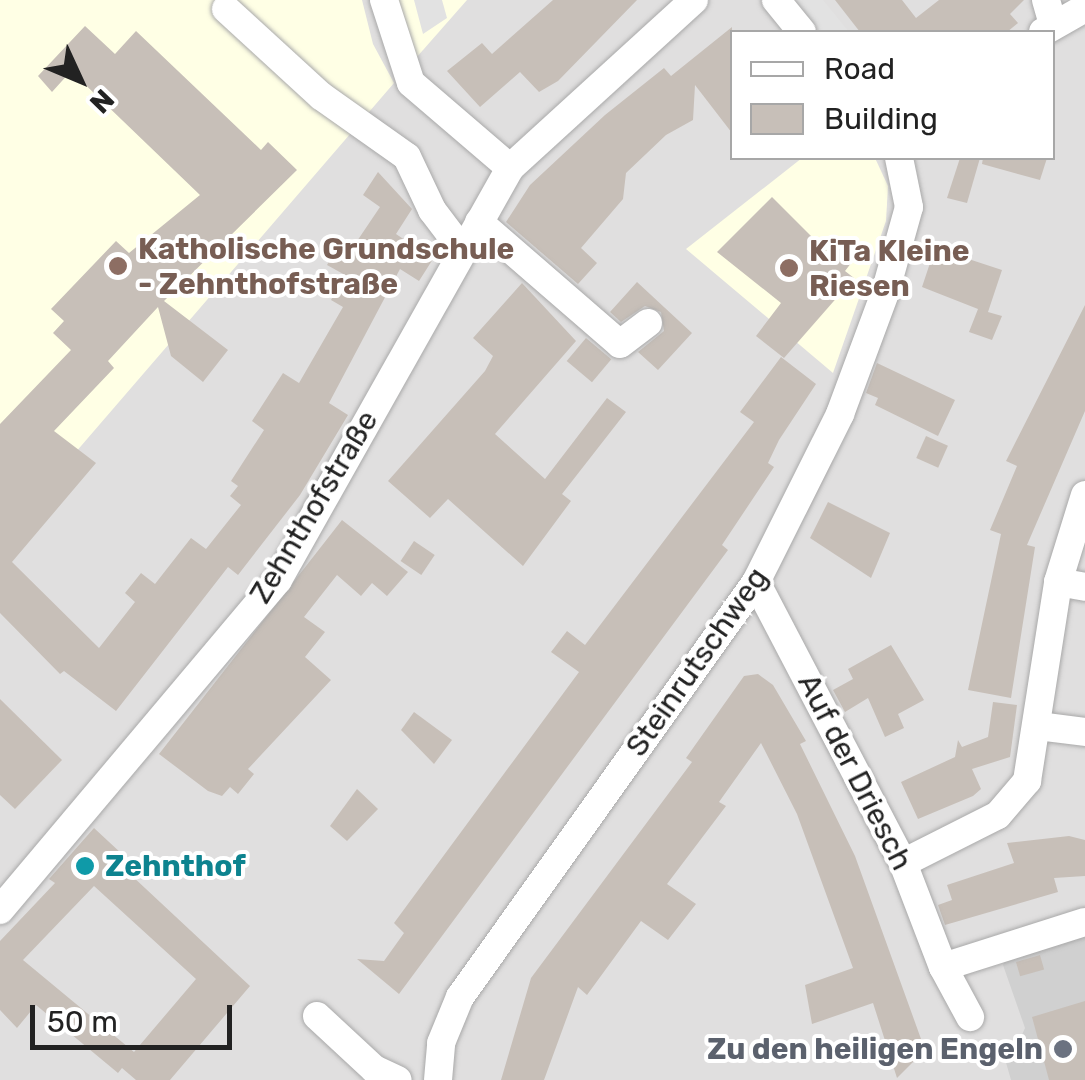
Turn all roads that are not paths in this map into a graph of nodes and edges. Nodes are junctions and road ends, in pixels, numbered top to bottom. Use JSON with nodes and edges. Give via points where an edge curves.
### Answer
{"nodes":[{"id":1,"x":384,"y":0,"type":"edge"},
{"id":2,"x":694,"y":0,"type":"edge"},
{"id":3,"x":776,"y":0,"type":"edge"},
{"id":4,"x":226,"y":8,"type":"dead end"},
{"id":5,"x":1085,"y":8,"type":"edge"},
{"id":6,"x":1048,"y":19,"type":"edge"},
{"id":7,"x":800,"y":30,"type":"edge"},
{"id":8,"x":899,"y":160,"type":"edge"},
{"id":9,"x":510,"y":168,"type":"junction"},
{"id":10,"x":479,"y":222,"type":"junction"},
{"id":11,"x":463,"y":251,"type":"junction"},
{"id":12,"x":648,"y":322,"type":"dead end"},
{"id":13,"x":1085,"y":495,"type":"edge"},
{"id":14,"x":756,"y":582,"type":"junction"},
{"id":15,"x":1072,"y":584,"type":"edge"},
{"id":16,"x":1038,"y":726,"type":"junction"},
{"id":17,"x":1085,"y":732,"type":"edge"},
{"id":18,"x":903,"y":863,"type":"junction"},
{"id":19,"x":0,"y":910,"type":"edge"},
{"id":20,"x":1085,"y":922,"type":"edge"},
{"id":21,"x":942,"y":967,"type":"junction"},
{"id":22,"x":317,"y":1016,"type":"dead end"},
{"id":23,"x":970,"y":1017,"type":"dead end"},
{"id":24,"x":398,"y":1080,"type":"edge"},
{"id":25,"x":438,"y":1080,"type":"edge"}],
"edges":[{"from":1,"to":9,"type":"street","via":[[411,82]]},
{"from":2,"to":9,"type":"street","name":"Zehnthofstraße"},
{"from":3,"to":7,"type":"street"},
{"from":4,"to":11,"type":"street","via":[[321,96],[407,157],[432,210]]},
{"from":5,"to":6,"type":"street"},
{"from":8,"to":14,"type":"street","name":"Steinrutschweg","via":[[909,207],[885,294],[840,414]]},
{"from":9,"to":10,"type":"street","name":"Zehnthofstraße"},
{"from":10,"to":11,"type":"street","name":"Zehnthofstraße"},
{"from":10,"to":12,"type":"street","via":[[620,344]]},
{"from":11,"to":19,"type":"street","name":"Zehnthofstraße","via":[[278,580]]},
{"from":13,"to":15,"type":"street"},
{"from":14,"to":18,"type":"street","name":"Auf der Driesch"},
{"from":14,"to":25,"type":"street","name":"Steinrutschweg","via":[[460,997],[441,1043]]},
{"from":15,"to":16,"type":"street"},
{"from":16,"to":17,"type":"street"},
{"from":16,"to":18,"type":"street","via":[[1017,798]]},
{"from":18,"to":21,"type":"street","name":"Auf der Driesch"},
{"from":20,"to":21,"type":"street"},
{"from":21,"to":23,"type":"street","name":"Auf der Driesch"},
{"from":22,"to":24,"type":"street","via":[[374,1069]]}]}
